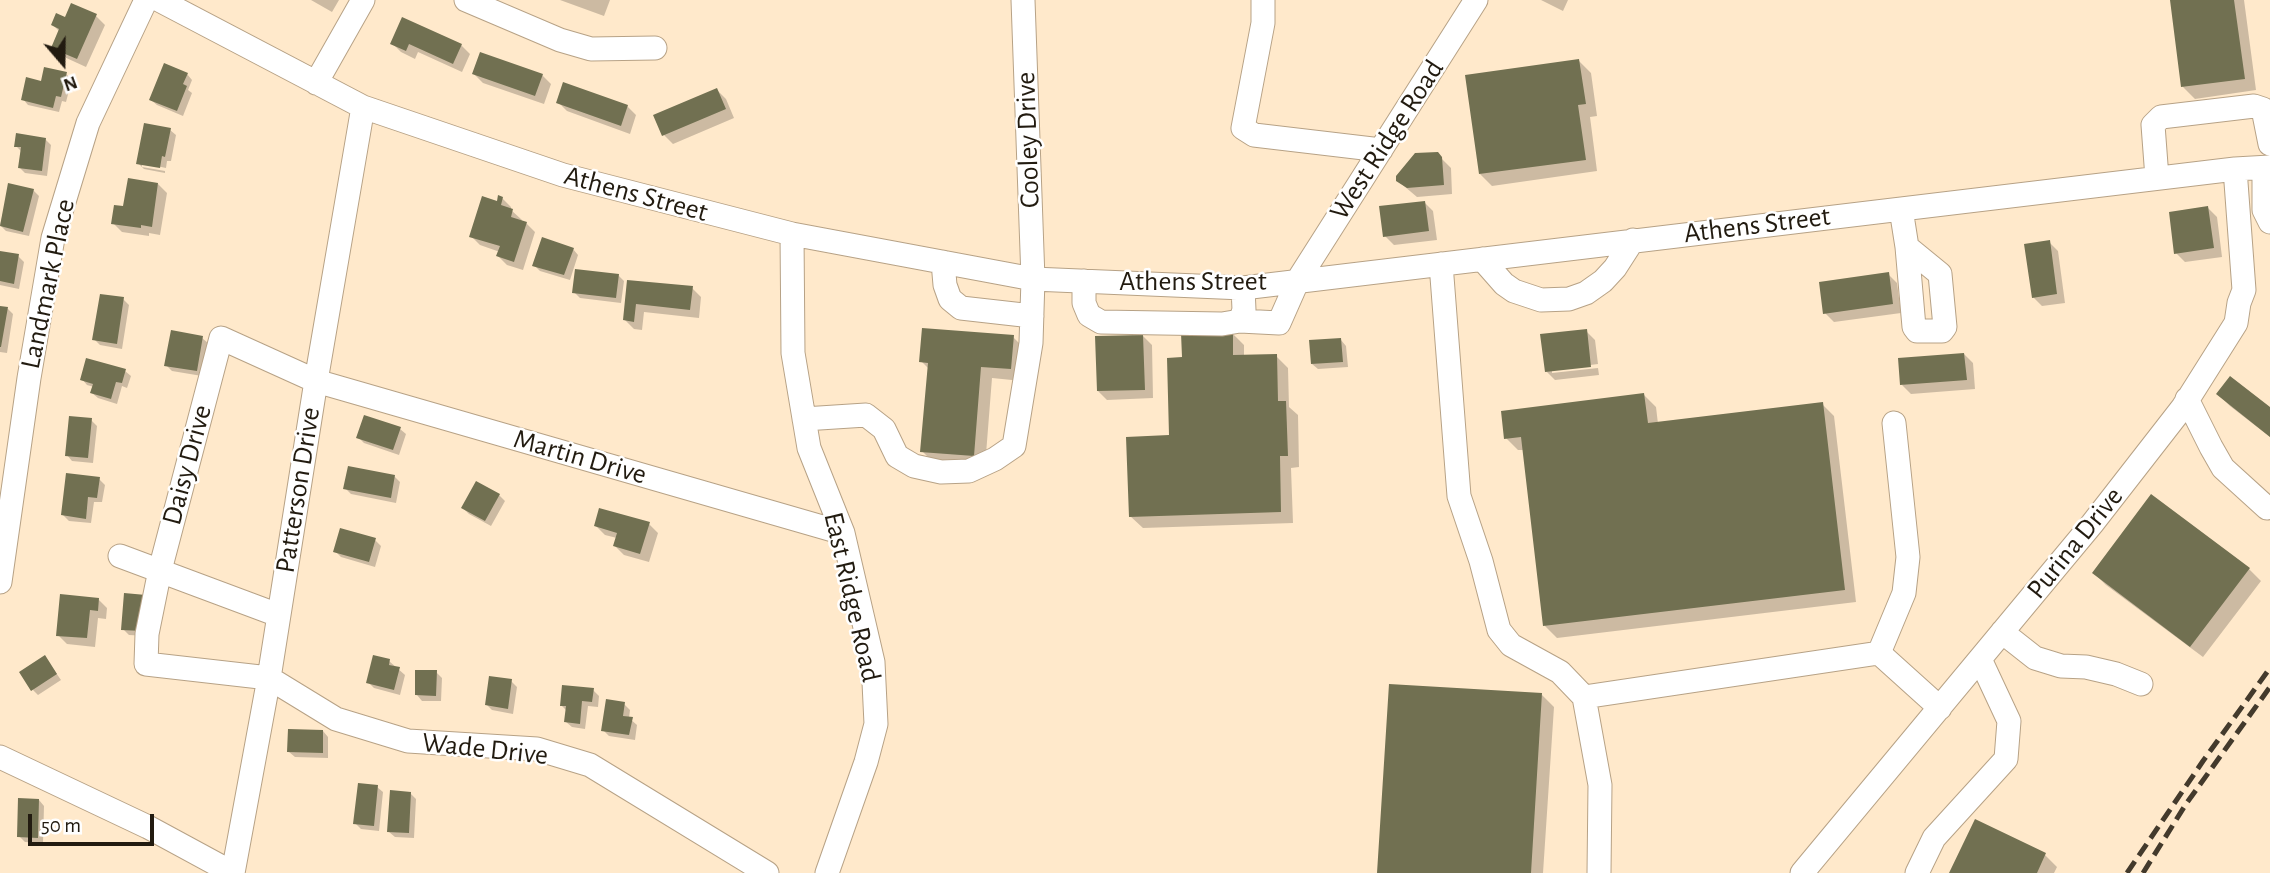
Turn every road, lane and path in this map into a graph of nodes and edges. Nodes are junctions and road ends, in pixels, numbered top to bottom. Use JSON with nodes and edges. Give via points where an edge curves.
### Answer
{"nodes":[{"id":1,"x":146,"y":0,"type":"edge"},
{"id":2,"x":159,"y":0,"type":"edge"},
{"id":3,"x":363,"y":0,"type":"edge"},
{"id":4,"x":466,"y":0,"type":"edge"},
{"id":5,"x":1023,"y":0,"type":"edge"},
{"id":6,"x":1263,"y":0,"type":"edge"},
{"id":7,"x":1476,"y":0,"type":"edge"},
{"id":8,"x":655,"y":48,"type":"dead end"},
{"id":9,"x":316,"y":83,"type":"junction"},
{"id":10,"x":363,"y":107,"type":"junction"},
{"id":11,"x":2270,"y":144,"type":"edge"},
{"id":12,"x":1381,"y":150,"type":"junction"},
{"id":13,"x":2267,"y":168,"type":"edge"},
{"id":14,"x":2235,"y":169,"type":"junction"},
{"id":15,"x":2157,"y":178,"type":"junction"},
{"id":16,"x":1900,"y":209,"type":"junction"},
{"id":17,"x":2270,"y":222,"type":"edge"},
{"id":18,"x":792,"y":234,"type":"junction"},
{"id":19,"x":1633,"y":240,"type":"junction"},
{"id":20,"x":1907,"y":247,"type":"dead end"},
{"id":21,"x":1482,"y":259,"type":"junction"},
{"id":22,"x":943,"y":262,"type":"junction"},
{"id":23,"x":1441,"y":264,"type":"junction"},
{"id":24,"x":1032,"y":279,"type":"junction"},
{"id":25,"x":1084,"y":281,"type":"junction"},
{"id":26,"x":1298,"y":281,"type":"junction"},
{"id":27,"x":1242,"y":288,"type":"junction"},
{"id":28,"x":1032,"y":316,"type":"junction"},
{"id":29,"x":1240,"y":321,"type":"junction"},
{"id":30,"x":316,"y":381,"type":"junction"},
{"id":31,"x":2187,"y":399,"type":"junction"},
{"id":32,"x":804,"y":419,"type":"junction"},
{"id":33,"x":1894,"y":423,"type":"dead end"},
{"id":34,"x":2267,"y":509,"type":"dead end"},
{"id":35,"x":844,"y":533,"type":"junction"},
{"id":36,"x":120,"y":556,"type":"dead end"},
{"id":37,"x":160,"y":570,"type":"junction"},
{"id":38,"x":0,"y":582,"type":"edge"},
{"id":39,"x":278,"y":615,"type":"junction"},
{"id":40,"x":2003,"y":632,"type":"junction"},
{"id":41,"x":1879,"y":653,"type":"junction"},
{"id":42,"x":1980,"y":659,"type":"junction"},
{"id":43,"x":269,"y":678,"type":"junction"},
{"id":44,"x":2141,"y":684,"type":"dead end"},
{"id":45,"x":1584,"y":697,"type":"junction"},
{"id":46,"x":1940,"y":708,"type":"junction"},
{"id":47,"x":0,"y":757,"type":"edge"},
{"id":48,"x":233,"y":873,"type":"edge"},
{"id":49,"x":767,"y":873,"type":"edge"},
{"id":50,"x":827,"y":873,"type":"edge"},
{"id":51,"x":1599,"y":873,"type":"edge"},
{"id":52,"x":1802,"y":873,"type":"edge"},
{"id":53,"x":1917,"y":873,"type":"edge"}],
"edges":[{"from":1,"to":38,"type":"street","name":"Landmark Place","via":[[88,123],[53,238]]},
{"from":2,"to":9,"type":"street","name":"Athens Street"},
{"from":3,"to":9,"type":"street"},
{"from":4,"to":8,"type":"street","via":[[591,49]]},
{"from":5,"to":24,"type":"street","name":"Cooley Drive"},
{"from":6,"to":12,"type":"street","via":[[1263,23],[1243,128],[1254,135]]},
{"from":7,"to":12,"type":"street","name":"West Ridge Road"},
{"from":9,"to":10,"type":"street","name":"Athens Street"},
{"from":10,"to":18,"type":"street","name":"Athens Street","via":[[562,175]]},
{"from":10,"to":30,"type":"street","name":"Patterson Drive"},
{"from":11,"to":15,"type":"street","via":[[2263,109],[2254,106],[2161,117],[2153,125]]},
{"from":12,"to":26,"type":"street","name":"West Ridge Road"},
{"from":13,"to":14,"type":"street","name":"Athens Street"},
{"from":13,"to":17,"type":"street","via":[[2264,210]]},
{"from":14,"to":15,"type":"street","name":"Athens Street"},
{"from":14,"to":31,"type":"street","name":"Purina Drive","via":[[2244,290],[2236,323]]},
{"from":15,"to":16,"type":"street","name":"Athens Street"},
{"from":16,"to":19,"type":"street","name":"Athens Street"},
{"from":16,"to":20,"type":"street"},
{"from":18,"to":22,"type":"street","name":"Athens Street"},
{"from":18,"to":32,"type":"street","name":"East Ridge Road","via":[[793,353]]},
{"from":19,"to":21,"type":"street","name":"Athens Street"},
{"from":19,"to":21,"type":"street","via":[[1603,281],[1569,299],[1541,300],[1514,291]]},
{"from":21,"to":23,"type":"street","name":"Athens Street"},
{"from":22,"to":24,"type":"street","name":"Athens Street"},
{"from":22,"to":28,"type":"street","via":[[950,299],[961,308]]},
{"from":23,"to":26,"type":"street","name":"Athens Street"},
{"from":23,"to":45,"type":"street","via":[[1459,495],[1499,630],[1511,645],[1560,672]]},
{"from":24,"to":25,"type":"street","name":"Athens Street"},
{"from":24,"to":28,"type":"street","name":"Cooley Drive"},
{"from":25,"to":27,"type":"street","name":"Athens Street"},
{"from":25,"to":29,"type":"street","via":[[1084,303],[1089,315],[1101,322]]},
{"from":26,"to":27,"type":"street","name":"Athens Street"},
{"from":26,"to":29,"type":"street","name":"West Ridge Road","via":[[1279,323]]},
{"from":27,"to":29,"type":"street"},
{"from":28,"to":32,"type":"street","name":"Cooley Drive","via":[[1014,446],[969,471],[941,472],[914,466],[897,456],[884,429],[866,415]]},
{"from":30,"to":35,"type":"street","name":"Martin Drive"},
{"from":30,"to":37,"type":"street","name":"Daisy Drive","via":[[221,338]]},
{"from":30,"to":39,"type":"street","name":"Patterson Drive"},
{"from":31,"to":34,"type":"street","via":[[2224,468]]},
{"from":31,"to":40,"type":"street","name":"Purina Drive"},
{"from":32,"to":35,"type":"street","name":"East Ridge Road","via":[[809,448]]},
{"from":33,"to":41,"type":"street","via":[[1908,557],[1904,593]]},
{"from":35,"to":50,"type":"street","name":"East Ridge Road","via":[[873,662],[876,724]]},
{"from":36,"to":37,"type":"street"},
{"from":37,"to":39,"type":"street"},
{"from":37,"to":43,"type":"street","via":[[146,664]]},
{"from":39,"to":43,"type":"street","name":"Patterson Drive"},
{"from":40,"to":42,"type":"street","name":"Purina Drive"},
{"from":40,"to":44,"type":"street","via":[[2035,658],[2116,674]]},
{"from":41,"to":45,"type":"street"},
{"from":41,"to":46,"type":"street"},
{"from":42,"to":46,"type":"street","name":"Purina Drive"},
{"from":42,"to":53,"type":"street","via":[[2009,722],[2006,759],[1934,838]]},
{"from":43,"to":48,"type":"street","name":"Patterson Drive"},
{"from":43,"to":49,"type":"street","name":"Wade Drive","via":[[336,719],[408,741],[537,749],[590,765]]},
{"from":45,"to":51,"type":"street","via":[[1600,785]]},
{"from":46,"to":52,"type":"street","name":"Purina Drive"},
{"from":47,"to":48,"type":"street"}]}
